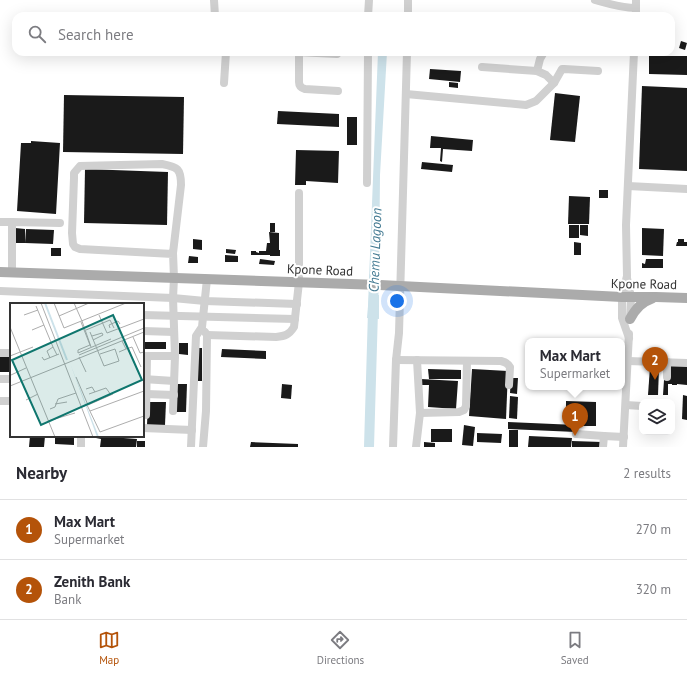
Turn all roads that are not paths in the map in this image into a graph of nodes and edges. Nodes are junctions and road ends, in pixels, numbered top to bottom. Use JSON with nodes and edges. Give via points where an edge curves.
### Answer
{"nodes":[{"id":1,"x":214,"y":0,"type":"edge"},
{"id":2,"x":368,"y":0,"type":"edge"},
{"id":3,"x":408,"y":0,"type":"edge"},
{"id":4,"x":595,"y":0,"type":"edge"},
{"id":5,"x":636,"y":8,"type":"edge"},
{"id":6,"x":215,"y":12,"type":"edge"},
{"id":7,"x":368,"y":12,"type":"edge"},
{"id":8,"x":408,"y":12,"type":"edge"},
{"id":9,"x":226,"y":56,"type":"edge"},
{"id":10,"x":298,"y":56,"type":"edge"},
{"id":11,"x":368,"y":56,"type":"edge"},
{"id":12,"x":407,"y":56,"type":"edge"},
{"id":13,"x":542,"y":56,"type":"edge"},
{"id":14,"x":634,"y":56,"type":"edge"},
{"id":15,"x":482,"y":67,"type":"dead end"},
{"id":16,"x":537,"y":71,"type":"junction"},
{"id":17,"x":598,"y":71,"type":"dead end"},
{"id":18,"x":554,"y":83,"type":"junction"},
{"id":19,"x":224,"y":84,"type":"dead end"},
{"id":20,"x":338,"y":91,"type":"dead end"},
{"id":21,"x":406,"y":94,"type":"junction"},
{"id":22,"x":367,"y":184,"type":"dead end"},
{"id":23,"x":628,"y":186,"type":"junction"},
{"id":24,"x":687,"y":190,"type":"edge"},
{"id":25,"x":299,"y":193,"type":"dead end"},
{"id":26,"x":0,"y":222,"type":"edge"},
{"id":27,"x":12,"y":222,"type":"junction"},
{"id":28,"x":60,"y":223,"type":"dead end"},
{"id":29,"x":173,"y":254,"type":"junction"},
{"id":30,"x":0,"y":272,"type":"edge"},
{"id":31,"x":12,"y":272,"type":"junction"},
{"id":32,"x":174,"y":278,"type":"junction"},
{"id":33,"x":207,"y":279,"type":"junction"},
{"id":34,"x":299,"y":282,"type":"junction"},
{"id":35,"x":400,"y":286,"type":"junction"},
{"id":36,"x":0,"y":291,"type":"edge"},
{"id":37,"x":627,"y":297,"type":"junction"},
{"id":38,"x":656,"y":297,"type":"junction"},
{"id":39,"x":173,"y":298,"type":"junction"},
{"id":40,"x":687,"y":298,"type":"edge"},
{"id":41,"x":205,"y":301,"type":"junction"},
{"id":42,"x":297,"y":304,"type":"junction"},
{"id":43,"x":144,"y":315,"type":"edge"},
{"id":44,"x":173,"y":315,"type":"junction"},
{"id":45,"x":203,"y":317,"type":"junction"},
{"id":46,"x":295,"y":319,"type":"junction"},
{"id":47,"x":630,"y":319,"type":"junction"},
{"id":48,"x":202,"y":327,"type":"junction"},
{"id":49,"x":144,"y":331,"type":"edge"},
{"id":50,"x":174,"y":332,"type":"junction"},
{"id":51,"x":207,"y":335,"type":"junction"},
{"id":52,"x":629,"y":338,"type":"junction"},
{"id":53,"x":145,"y":356,"type":"edge"},
{"id":54,"x":174,"y":356,"type":"junction"},
{"id":55,"x":396,"y":360,"type":"junction"},
{"id":56,"x":417,"y":360,"type":"junction"},
{"id":57,"x":467,"y":361,"type":"junction"},
{"id":58,"x":628,"y":361,"type":"junction"},
{"id":59,"x":667,"y":362,"type":"junction"},
{"id":60,"x":687,"y":363,"type":"edge"},
{"id":61,"x":667,"y":378,"type":"dead end"},
{"id":62,"x":145,"y":380,"type":"edge"},
{"id":63,"x":174,"y":381,"type":"junction"},
{"id":64,"x":509,"y":385,"type":"dead end"},
{"id":65,"x":146,"y":394,"type":"junction"},
{"id":66,"x":174,"y":395,"type":"junction"},
{"id":67,"x":626,"y":405,"type":"junction"},
{"id":68,"x":639,"y":406,"type":"edge"},
{"id":69,"x":173,"y":411,"type":"dead end"},
{"id":70,"x":193,"y":411,"type":"junction"},
{"id":71,"x":206,"y":411,"type":"junction"},
{"id":72,"x":420,"y":413,"type":"junction"},
{"id":73,"x":146,"y":415,"type":"dead end"},
{"id":74,"x":144,"y":428,"type":"edge"},
{"id":75,"x":192,"y":430,"type":"junction"},
{"id":76,"x":576,"y":434,"type":"dead end"},
{"id":77,"x":604,"y":436,"type":"junction"},
{"id":78,"x":624,"y":437,"type":"junction"},
{"id":79,"x":191,"y":447,"type":"edge"},
{"id":80,"x":203,"y":447,"type":"edge"},
{"id":81,"x":393,"y":447,"type":"edge"},
{"id":82,"x":416,"y":447,"type":"edge"},
{"id":83,"x":603,"y":447,"type":"edge"},
{"id":84,"x":624,"y":447,"type":"edge"}],
"edges":[{"from":1,"to":6,"type":"street"},
{"from":2,"to":7,"type":"street"},
{"from":3,"to":8,"type":"street"},
{"from":4,"to":5,"type":"street","via":[[624,8]]},
{"from":9,"to":19,"type":"street"},
{"from":10,"to":20,"type":"street","via":[[301,88]]},
{"from":11,"to":22,"type":"street"},
{"from":12,"to":21,"type":"street"},
{"from":13,"to":16,"type":"street"},
{"from":14,"to":23,"type":"street"},
{"from":15,"to":16,"type":"street"},
{"from":16,"to":18,"type":"street"},
{"from":17,"to":18,"type":"street","via":[[564,69]]},
{"from":18,"to":21,"type":"street","via":[[536,101],[526,105]]},
{"from":21,"to":35,"type":"street"},
{"from":23,"to":24,"type":"street"},
{"from":23,"to":37,"type":"street"},
{"from":25,"to":34,"type":"street"},
{"from":26,"to":27,"type":"street"},
{"from":27,"to":28,"type":"street"},
{"from":27,"to":31,"type":"street"},
{"from":29,"to":29,"type":"street","via":[[75,247],[72,233],[74,172],[80,166],[162,164],[178,169],[181,185]]},
{"from":29,"to":32,"type":"street"},
{"from":30,"to":31,"type":"main road","name":"Kpone Road"},
{"from":31,"to":32,"type":"main road","name":"Kpone Road"},
{"from":32,"to":33,"type":"main road","name":"Kpone Road"},
{"from":32,"to":39,"type":"street"},
{"from":33,"to":34,"type":"main road","name":"Kpone Road"},
{"from":33,"to":41,"type":"street"},
{"from":34,"to":35,"type":"main road","name":"Kpone Road"},
{"from":34,"to":42,"type":"street"},
{"from":35,"to":37,"type":"main road","name":"Kpone Road"},
{"from":35,"to":55,"type":"street"},
{"from":36,"to":39,"type":"street"},
{"from":37,"to":38,"type":"main road","name":"Kpone Road"},
{"from":37,"to":47,"type":"street"},
{"from":37,"to":52,"type":"street","via":[[622,318]]},
{"from":38,"to":40,"type":"main road","name":"Kpone Road"},
{"from":38,"to":47,"type":"main road","via":[[642,303]]},
{"from":39,"to":41,"type":"street"},
{"from":39,"to":44,"type":"street"},
{"from":41,"to":42,"type":"street"},
{"from":41,"to":45,"type":"street"},
{"from":42,"to":46,"type":"street"},
{"from":43,"to":44,"type":"street"},
{"from":44,"to":45,"type":"street"},
{"from":44,"to":50,"type":"street"},
{"from":45,"to":46,"type":"street"},
{"from":45,"to":48,"type":"street"},
{"from":46,"to":51,"type":"street","via":[[291,332],[284,336]]},
{"from":47,"to":52,"type":"street"},
{"from":48,"to":51,"type":"street"},
{"from":48,"to":70,"type":"street","via":[[196,336]]},
{"from":49,"to":50,"type":"street"},
{"from":50,"to":54,"type":"street"},
{"from":51,"to":71,"type":"street"},
{"from":52,"to":58,"type":"street"},
{"from":53,"to":54,"type":"street"},
{"from":53,"to":62,"type":"street"},
{"from":54,"to":63,"type":"street"},
{"from":55,"to":56,"type":"street"},
{"from":55,"to":81,"type":"street"},
{"from":56,"to":57,"type":"street"},
{"from":56,"to":72,"type":"street"},
{"from":57,"to":64,"type":"street","via":[[506,362],[510,367]]},
{"from":57,"to":72,"type":"street","via":[[464,410]]},
{"from":58,"to":59,"type":"street"},
{"from":58,"to":67,"type":"street"},
{"from":59,"to":60,"type":"street"},
{"from":59,"to":61,"type":"street"},
{"from":62,"to":63,"type":"street"},
{"from":62,"to":65,"type":"street"},
{"from":63,"to":66,"type":"street"},
{"from":65,"to":66,"type":"street"},
{"from":65,"to":73,"type":"street"},
{"from":66,"to":69,"type":"street"},
{"from":67,"to":68,"type":"street"},
{"from":67,"to":78,"type":"street"},
{"from":70,"to":71,"type":"street"},
{"from":70,"to":75,"type":"street"},
{"from":71,"to":80,"type":"street"},
{"from":72,"to":82,"type":"street"},
{"from":74,"to":75,"type":"street"},
{"from":75,"to":79,"type":"street"},
{"from":76,"to":77,"type":"street"},
{"from":77,"to":78,"type":"street"},
{"from":77,"to":83,"type":"street"},
{"from":78,"to":84,"type":"street"}]}
